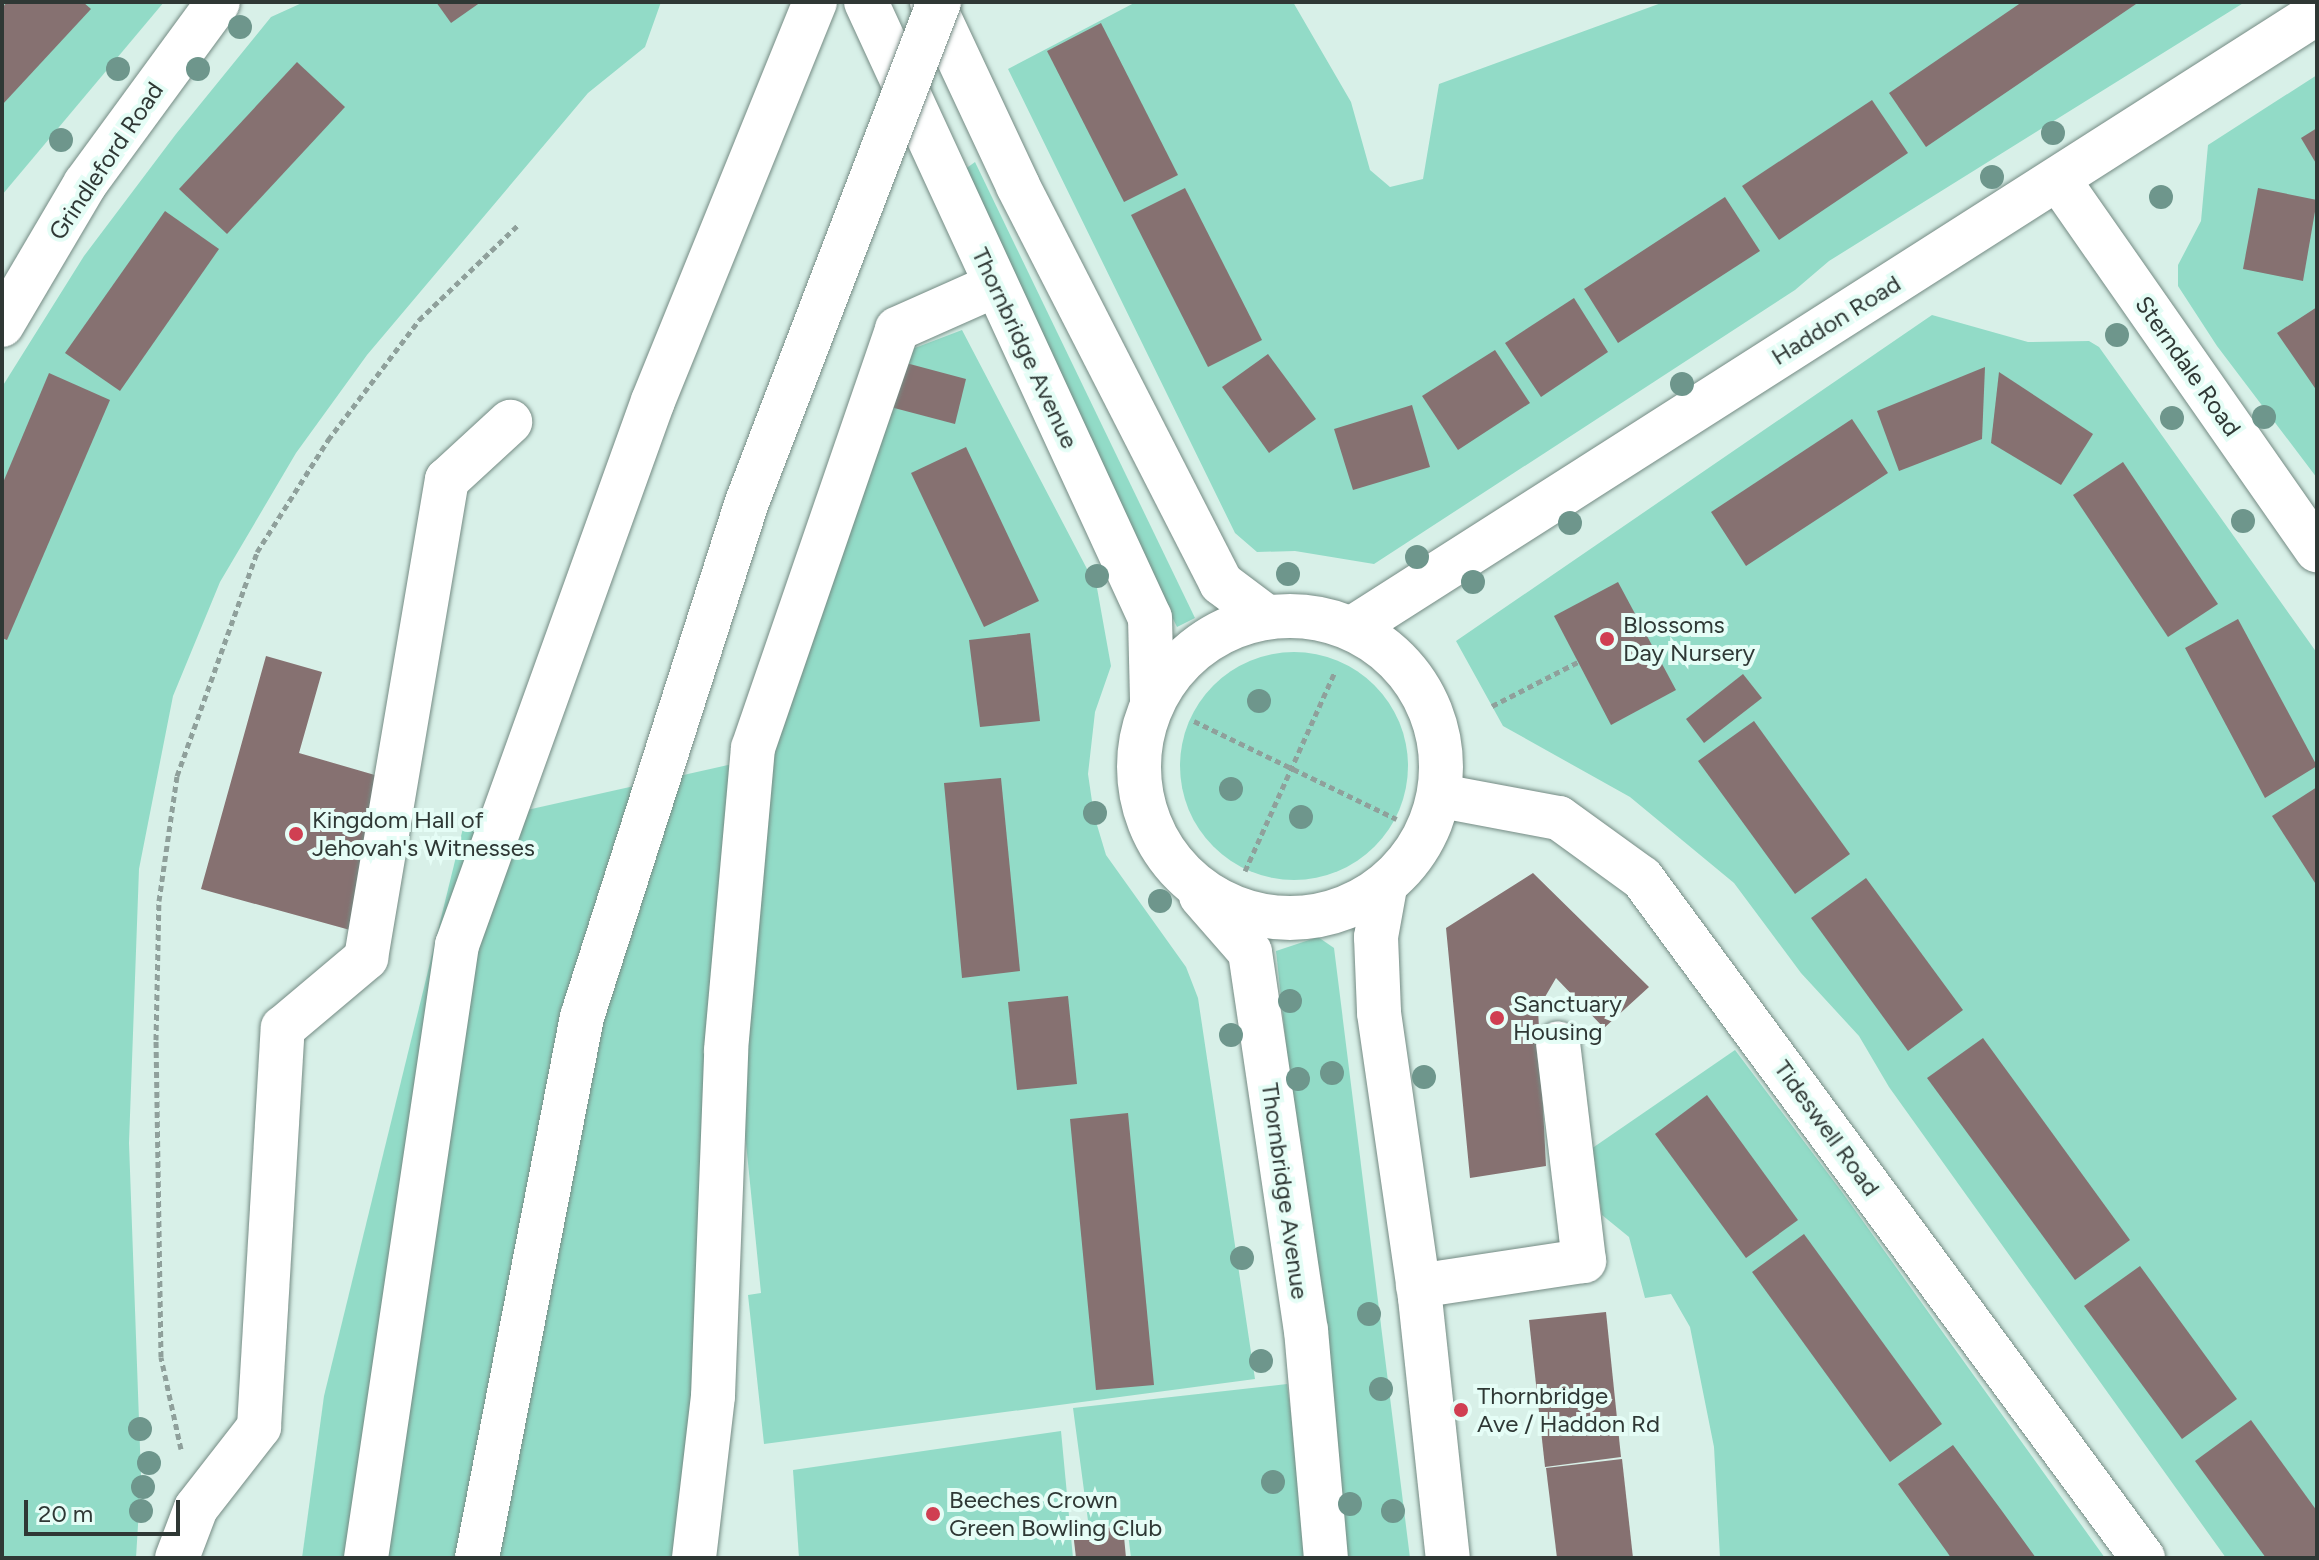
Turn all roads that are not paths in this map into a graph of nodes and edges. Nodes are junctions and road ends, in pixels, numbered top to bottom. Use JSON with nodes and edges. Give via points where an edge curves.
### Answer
{"nodes":[{"id":1,"x":218,"y":2,"type":"edge"},
{"id":2,"x":815,"y":2,"type":"edge"},
{"id":3,"x":866,"y":2,"type":"edge"},
{"id":4,"x":932,"y":2,"type":"edge"},
{"id":5,"x":939,"y":2,"type":"edge"},
{"id":6,"x":2317,"y":13,"type":"edge"},
{"id":7,"x":2060,"y":182,"type":"junction"},
{"id":8,"x":996,"y":285,"type":"junction"},
{"id":9,"x":2,"y":325,"type":"edge"},
{"id":10,"x":510,"y":422,"type":"dead end"},
{"id":11,"x":2317,"y":550,"type":"edge"},
{"id":12,"x":1264,"y":615,"type":"junction"},
{"id":13,"x":1354,"y":627,"type":"junction"},
{"id":14,"x":1152,"y":702,"type":"junction"},
{"id":15,"x":1434,"y":815,"type":"junction"},
{"id":16,"x":1167,"y":856,"type":"junction"},
{"id":17,"x":1385,"y":887,"type":"junction"},
{"id":18,"x":1558,"y":1044,"type":"dead end"},
{"id":19,"x":1418,"y":1286,"type":"junction"},
{"id":20,"x":177,"y":1558,"type":"edge"},
{"id":21,"x":366,"y":1558,"type":"edge"},
{"id":22,"x":477,"y":1558,"type":"edge"},
{"id":23,"x":694,"y":1558,"type":"edge"},
{"id":24,"x":1326,"y":1558,"type":"edge"},
{"id":25,"x":1448,"y":1558,"type":"edge"},
{"id":26,"x":2143,"y":1558,"type":"edge"}],
"edges":[{"from":1,"to":9,"type":"main road","name":"Grindleford Road","via":[[85,184]]},
{"from":2,"to":21,"type":"main road","via":[[653,401],[457,945]]},
{"from":3,"to":8,"type":"main road","name":"Thornbridge Avenue"},
{"from":4,"to":12,"type":"main road","via":[[1018,186],[1221,583]]},
{"from":5,"to":22,"type":"main road","bridge":true,"via":[[747,502],[582,1017]]},
{"from":6,"to":7,"type":"main road","name":"Haddon Road"},
{"from":7,"to":11,"type":"main road","name":"Sterndale Road"},
{"from":7,"to":13,"type":"main road","name":"Haddon Road","via":[[1582,477]]},
{"from":8,"to":14,"type":"main road","name":"Thornbridge Avenue","via":[[1150,618]]},
{"from":8,"to":23,"type":"main road","via":[[897,329],[753,748],[726,1050],[713,1396]]},
{"from":10,"to":20,"type":"main road","via":[[447,480],[366,958],[283,1028],[259,1427],[196,1508]]},
{"from":12,"to":13,"type":"main road"},
{"from":12,"to":14,"type":"main road","via":[[1215,633],[1171,672]]},
{"from":13,"to":15,"type":"main road","via":[[1421,688],[1436,720]]},
{"from":14,"to":16,"type":"main road","via":[[1137,785]]},
{"from":15,"to":17,"type":"main road"},
{"from":15,"to":26,"type":"main road","name":"Tideswell Road","via":[[1559,818],[1642,878]]},
{"from":16,"to":17,"type":"main road","via":[[1215,900],[1272,919],[1324,916]]},
{"from":16,"to":24,"type":"main road","name":"Thornbridge Avenue","via":[[1250,952],[1306,1330]]},
{"from":17,"to":19,"type":"main road","via":[[1376,937],[1379,1013]]},
{"from":18,"to":19,"type":"main road","via":[[1584,1261]]},
{"from":19,"to":25,"type":"main road"}]}
